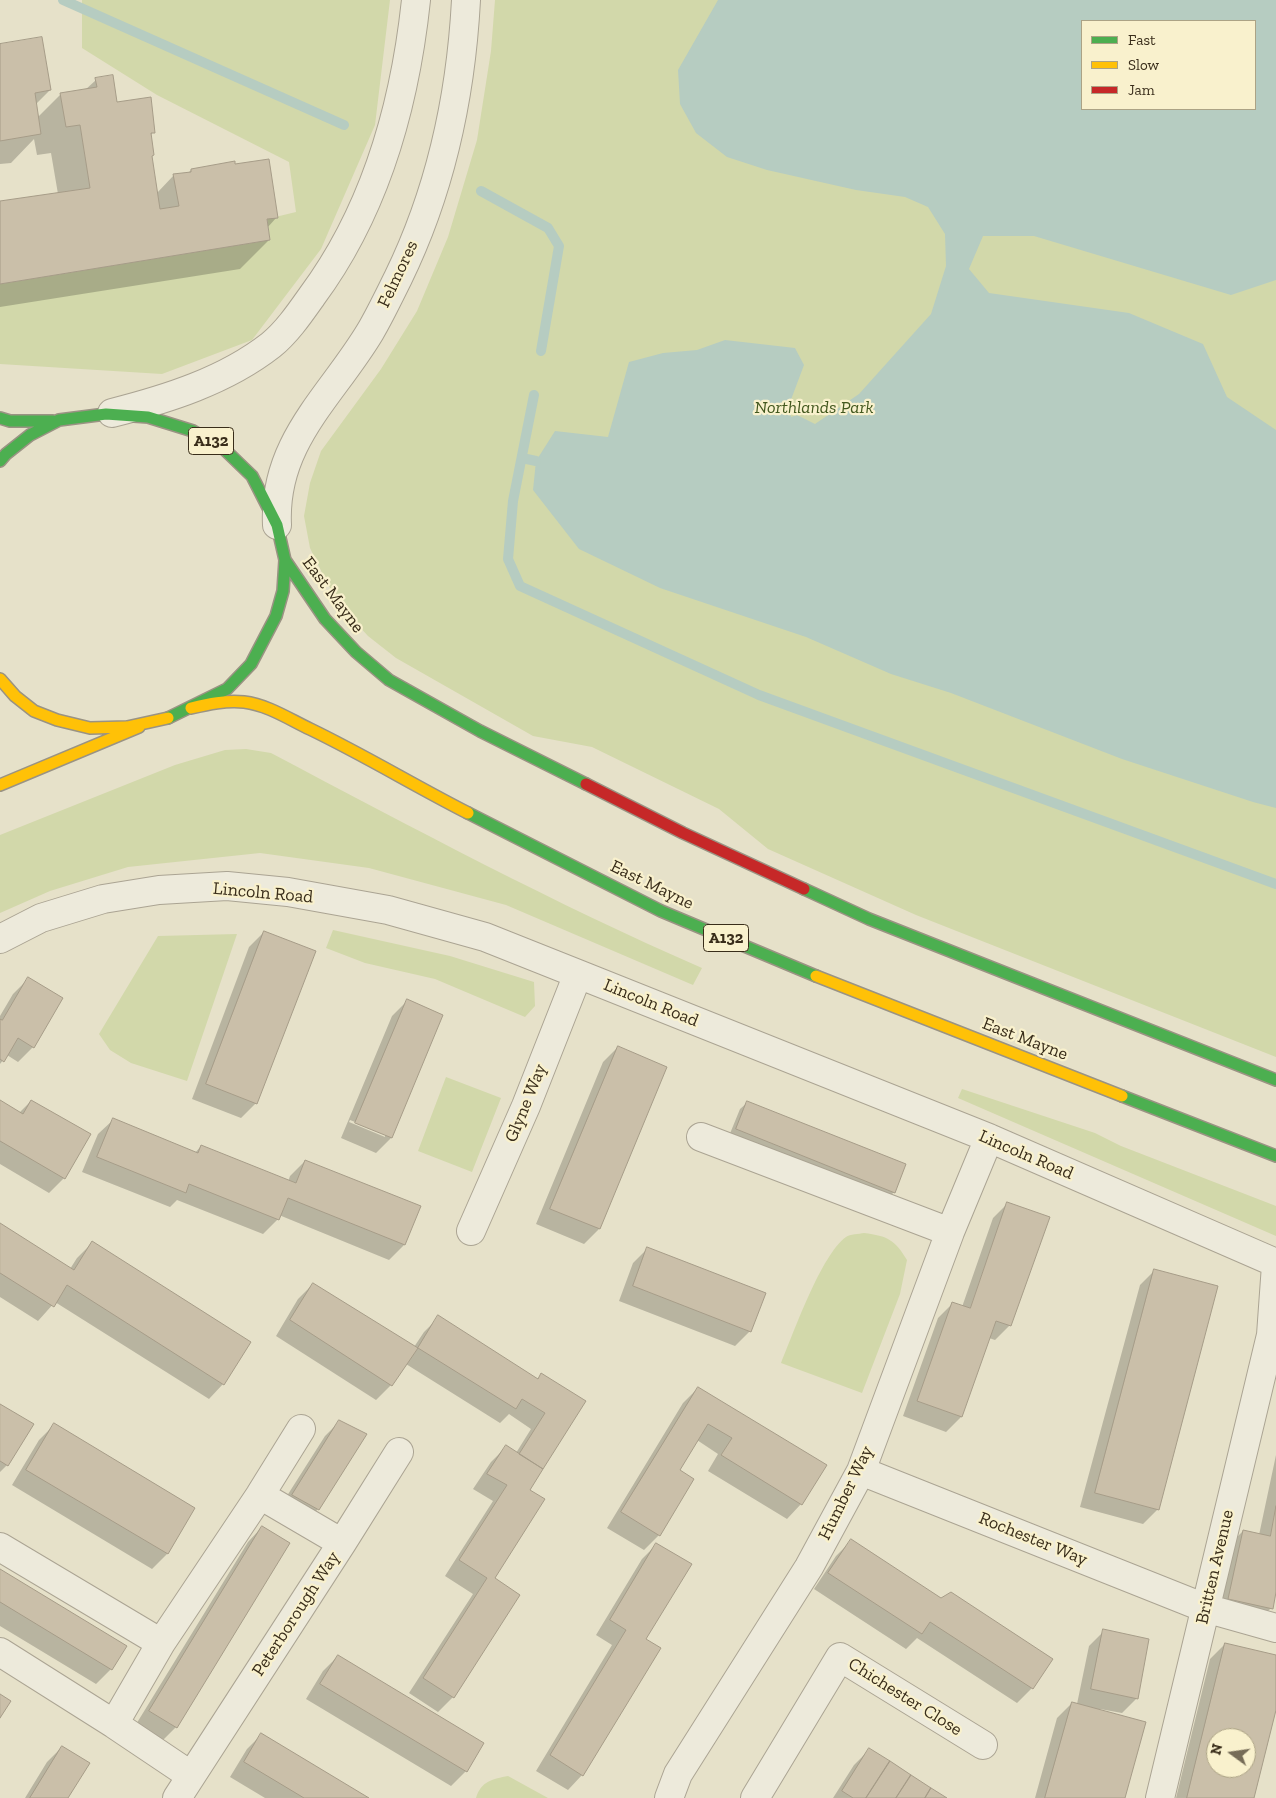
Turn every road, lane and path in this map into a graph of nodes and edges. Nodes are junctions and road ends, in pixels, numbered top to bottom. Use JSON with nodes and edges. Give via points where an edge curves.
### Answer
{"nodes":[{"id":1,"x":416,"y":0,"type":"edge"},
{"id":2,"x":466,"y":0,"type":"edge"},
{"id":3,"x":106,"y":414,"type":"junction"},
{"id":4,"x":0,"y":418,"type":"edge"},
{"id":5,"x":59,"y":420,"type":"junction"},
{"id":6,"x":0,"y":461,"type":"edge"},
{"id":7,"x":277,"y":525,"type":"junction"},
{"id":8,"x":285,"y":560,"type":"junction"},
{"id":9,"x":0,"y":678,"type":"edge"},
{"id":10,"x":192,"y":708,"type":"junction"},
{"id":11,"x":147,"y":724,"type":"junction"},
{"id":12,"x":0,"y":785,"type":"edge"},
{"id":13,"x":0,"y":939,"type":"edge"},
{"id":14,"x":578,"y":974,"type":"junction"},
{"id":15,"x":1276,"y":1080,"type":"edge"},
{"id":16,"x":701,"y":1137,"type":"dead end"},
{"id":17,"x":989,"y":1138,"type":"junction"},
{"id":18,"x":1276,"y":1156,"type":"edge"},
{"id":19,"x":471,"y":1231,"type":"dead end"},
{"id":20,"x":950,"y":1232,"type":"junction"},
{"id":21,"x":1276,"y":1264,"type":"edge"},
{"id":22,"x":301,"y":1429,"type":"dead end"},
{"id":23,"x":399,"y":1452,"type":"dead end"},
{"id":24,"x":861,"y":1471,"type":"junction"},
{"id":25,"x":260,"y":1495,"type":"junction"},
{"id":26,"x":342,"y":1543,"type":"junction"},
{"id":27,"x":0,"y":1547,"type":"edge"},
{"id":28,"x":1206,"y":1608,"type":"junction"},
{"id":29,"x":1276,"y":1628,"type":"edge"},
{"id":30,"x":161,"y":1643,"type":"junction"},
{"id":31,"x":0,"y":1652,"type":"edge"},
{"id":32,"x":114,"y":1724,"type":"junction"},
{"id":33,"x":983,"y":1745,"type":"dead end"},
{"id":34,"x":190,"y":1775,"type":"junction"},
{"id":35,"x":177,"y":1798,"type":"edge"},
{"id":36,"x":669,"y":1798,"type":"edge"},
{"id":37,"x":755,"y":1798,"type":"edge"},
{"id":38,"x":1160,"y":1798,"type":"edge"}],
"edges":[{"from":1,"to":3,"type":"street","via":[[408,56],[388,143],[342,251],[323,282],[288,328],[250,360],[197,386]]},
{"from":2,"to":7,"type":"street","name":"Felmores","via":[[464,37],[452,113],[415,240],[370,332],[312,413],[289,455],[278,491]]},
{"from":3,"to":5,"type":"main road","number":"A132"},
{"from":3,"to":7,"type":"main road","number":"A132","via":[[148,417],[193,430],[224,449],[252,476]]},
{"from":4,"to":5,"type":"main road","number":"A132","via":[[10,422]]},
{"from":5,"to":6,"type":"main road","number":"A132","via":[[30,435]]},
{"from":7,"to":8,"type":"main road","number":"A132"},
{"from":8,"to":10,"type":"main road","number":"A132","via":[[283,591],[276,616],[251,664],[227,689]]},
{"from":8,"to":15,"type":"main road","name":"East Mayne","number":"A132","via":[[325,619],[356,652],[389,680],[473,728],[683,833],[869,918]]},
{"from":9,"to":11,"type":"main road","number":"A132","via":[[34,711],[57,720],[90,728]]},
{"from":10,"to":11,"type":"main road","number":"A132"},
{"from":10,"to":18,"type":"main road","name":"East Mayne","number":"A132","via":[[244,702],[268,708],[661,911],[834,983]]},
{"from":11,"to":12,"type":"main road"},
{"from":13,"to":14,"type":"street","name":"Lincoln Road","via":[[41,918],[103,899],[158,890],[227,886],[288,892],[388,910],[485,937]]},
{"from":14,"to":17,"type":"street","name":"Lincoln Road"},
{"from":14,"to":19,"type":"street","name":"Glyne Way","via":[[526,1106]]},
{"from":16,"to":20,"type":"street"},
{"from":17,"to":20,"type":"street","name":"Humber Way"},
{"from":17,"to":21,"type":"street","name":"Lincoln Road"},
{"from":20,"to":24,"type":"street","name":"Humber Way"},
{"from":21,"to":28,"type":"street","name":"Britten Avenue","via":[[1271,1335]]},
{"from":22,"to":25,"type":"street"},
{"from":23,"to":26,"type":"street","name":"Peterborough Way"},
{"from":24,"to":28,"type":"street","name":"Rochester Way"},
{"from":24,"to":36,"type":"street","name":"Humber Way","via":[[809,1566],[678,1774]]},
{"from":25,"to":26,"type":"street"},
{"from":25,"to":30,"type":"street"},
{"from":26,"to":34,"type":"street","name":"Peterborough Way"},
{"from":27,"to":30,"type":"street"},
{"from":28,"to":29,"type":"street","name":"Rochester Way"},
{"from":28,"to":38,"type":"street","name":"Britten Avenue"},
{"from":30,"to":32,"type":"street"},
{"from":31,"to":32,"type":"street"},
{"from":32,"to":34,"type":"street"},
{"from":33,"to":37,"type":"street","name":"Chichester Close","via":[[840,1657]]},
{"from":34,"to":35,"type":"street","name":"Peterborough Way"}]}
